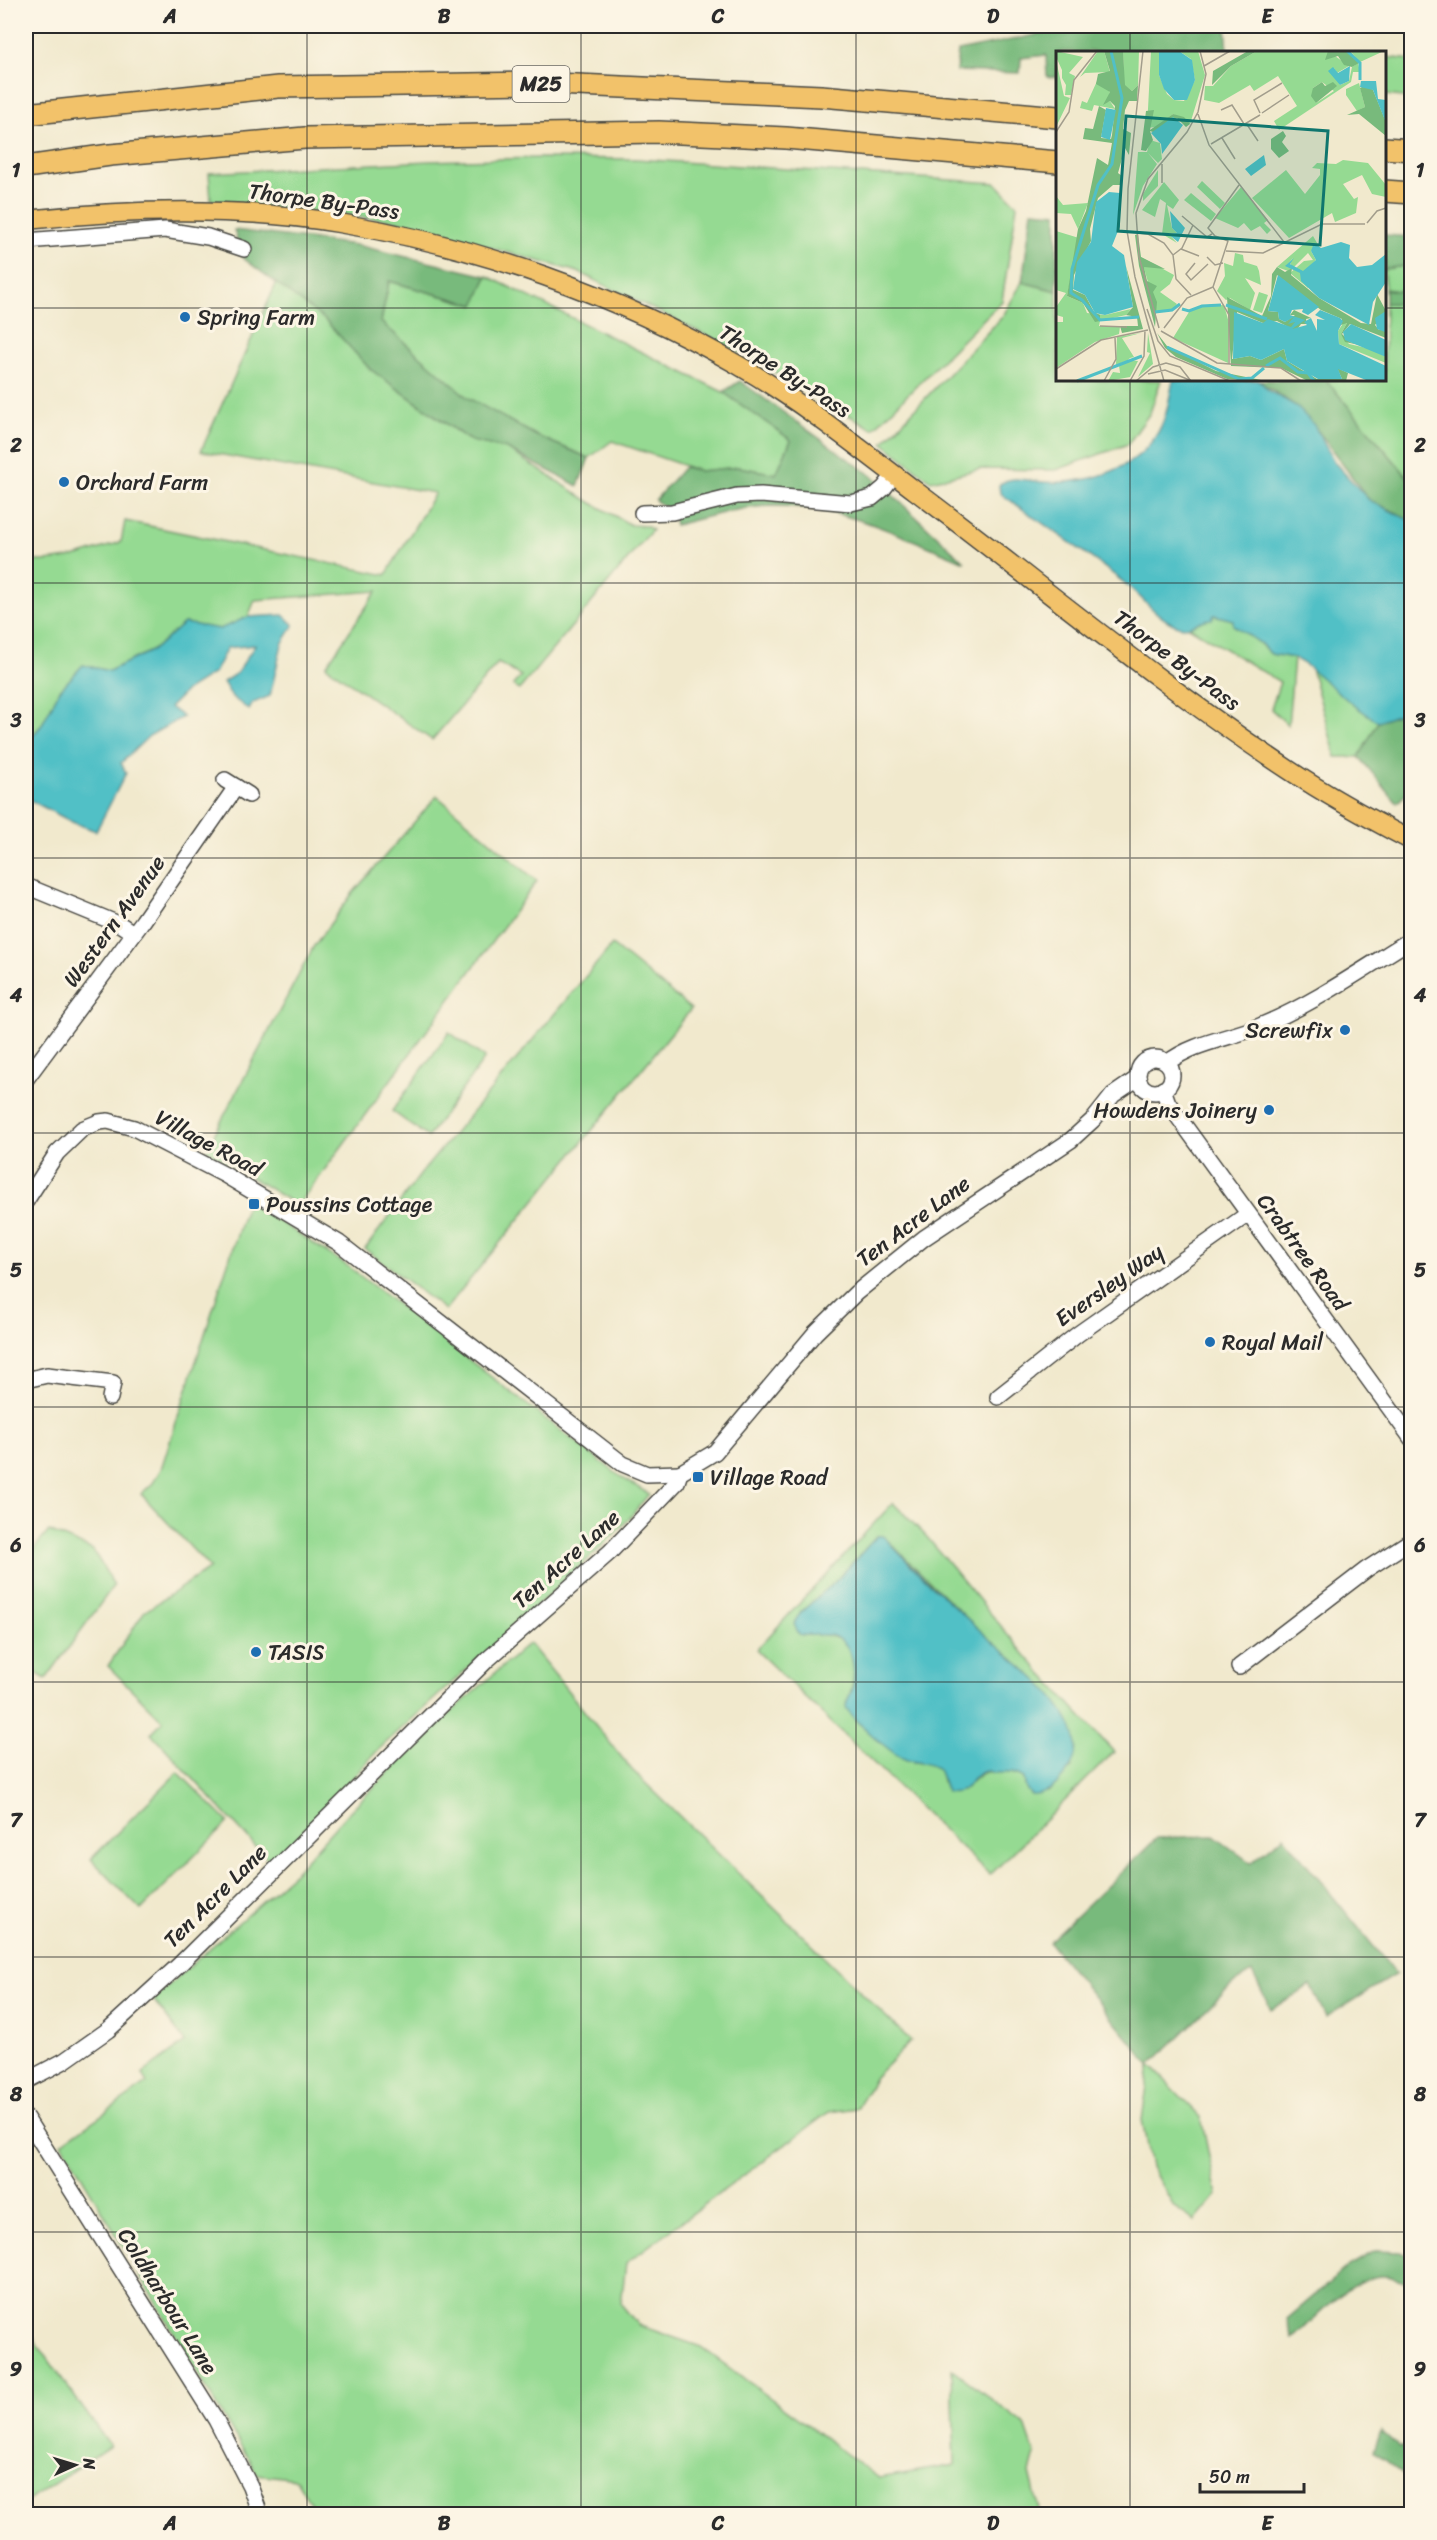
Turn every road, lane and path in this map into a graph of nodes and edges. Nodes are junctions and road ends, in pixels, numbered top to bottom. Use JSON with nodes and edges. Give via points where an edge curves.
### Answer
{"nodes":[{"id":1,"x":26,"y":114,"type":"edge"},
{"id":2,"x":1056,"y":117,"type":"edge"},
{"id":3,"x":1386,"y":148,"type":"edge"},
{"id":4,"x":1412,"y":150,"type":"edge"},
{"id":5,"x":1056,"y":162,"type":"edge"},
{"id":6,"x":26,"y":167,"type":"edge"},
{"id":7,"x":1386,"y":191,"type":"edge"},
{"id":8,"x":1412,"y":193,"type":"edge"},
{"id":9,"x":26,"y":220,"type":"edge"},
{"id":10,"x":26,"y":241,"type":"edge"},
{"id":11,"x":244,"y":249,"type":"dead end"},
{"id":12,"x":894,"y":475,"type":"junction"},
{"id":13,"x":642,"y":513,"type":"dead end"},
{"id":14,"x":237,"y":787,"type":"dead end"},
{"id":15,"x":1412,"y":841,"type":"edge"},
{"id":16,"x":26,"y":886,"type":"edge"},
{"id":17,"x":133,"y":933,"type":"junction"},
{"id":18,"x":1412,"y":939,"type":"edge"},
{"id":19,"x":1167,"y":1063,"type":"junction"},
{"id":20,"x":1138,"y":1078,"type":"junction"},
{"id":21,"x":26,"y":1079,"type":"edge"},
{"id":22,"x":1163,"y":1089,"type":"junction"},
{"id":23,"x":26,"y":1171,"type":"edge"},
{"id":24,"x":40,"y":1178,"type":"junction"},
{"id":25,"x":26,"y":1201,"type":"edge"},
{"id":26,"x":1248,"y":1214,"type":"junction"},
{"id":27,"x":26,"y":1380,"type":"edge"},
{"id":28,"x":998,"y":1397,"type":"dead end"},
{"id":29,"x":110,"y":1398,"type":"dead end"},
{"id":30,"x":1412,"y":1438,"type":"edge"},
{"id":31,"x":680,"y":1473,"type":"junction"},
{"id":32,"x":1412,"y":1540,"type":"edge"},
{"id":33,"x":1239,"y":1667,"type":"dead end"},
{"id":34,"x":26,"y":2080,"type":"edge"},
{"id":35,"x":26,"y":2118,"type":"edge"},
{"id":36,"x":260,"y":2514,"type":"edge"}],
"edges":[{"from":1,"to":2,"type":"highway","number":"M25","via":[[278,87],[533,83],[821,96]]},
{"from":3,"to":4,"type":"highway"},
{"from":5,"to":6,"type":"highway","number":"M25","via":[[786,138],[659,132],[304,138],[110,155]]},
{"from":7,"to":8,"type":"highway"},
{"from":9,"to":12,"type":"main road","name":"Thorpe By-Pass","via":[[122,212],[237,213],[338,223],[435,243],[518,267],[669,328],[740,366]]},
{"from":10,"to":11,"type":"street","via":[[165,230],[208,237]]},
{"from":12,"to":13,"type":"street","via":[[884,488],[862,502],[745,496],[672,512]]},
{"from":12,"to":15,"type":"main road","name":"Thorpe By-Pass","via":[[1239,736],[1335,799]]},
{"from":14,"to":17,"type":"street","name":"Western Avenue"},
{"from":16,"to":17,"type":"street"},
{"from":17,"to":21,"type":"street","name":"Western Avenue"},
{"from":18,"to":19,"type":"street","via":[[1287,1013],[1181,1052]]},
{"from":19,"to":20,"type":"street","via":[[1154,1058],[1147,1060],[1138,1071]]},
{"from":19,"to":22,"type":"street","via":[[1171,1080]]},
{"from":20,"to":22,"type":"street","via":[[1151,1091]]},
{"from":20,"to":31,"type":"street","name":"Ten Acre Lane","via":[[1113,1095],[1071,1140],[924,1238],[856,1293],[808,1340],[715,1452]]},
{"from":22,"to":26,"type":"street","name":"Crabtree Road","via":[[1168,1102]]},
{"from":23,"to":24,"type":"street"},
{"from":24,"to":25,"type":"street","name":"Village Road"},
{"from":24,"to":31,"type":"street","name":"Village Road","via":[[70,1139],[90,1125],[108,1121],[134,1128],[225,1175],[339,1243],[623,1464],[647,1474]]},
{"from":26,"to":28,"type":"street","name":"Eversley Way","via":[[1078,1334]]},
{"from":26,"to":30,"type":"street","name":"Crabtree Road"},
{"from":27,"to":29,"type":"street","via":[[47,1375],[113,1383]]},
{"from":31,"to":34,"type":"street","name":"Ten Acre Lane","via":[[677,1482],[610,1552],[487,1660],[178,1966],[108,2030],[64,2061]]},
{"from":32,"to":33,"type":"street","via":[[1367,1569]]},
{"from":35,"to":36,"type":"street","name":"Coldharbour Lane","via":[[216,2420]]}]}
